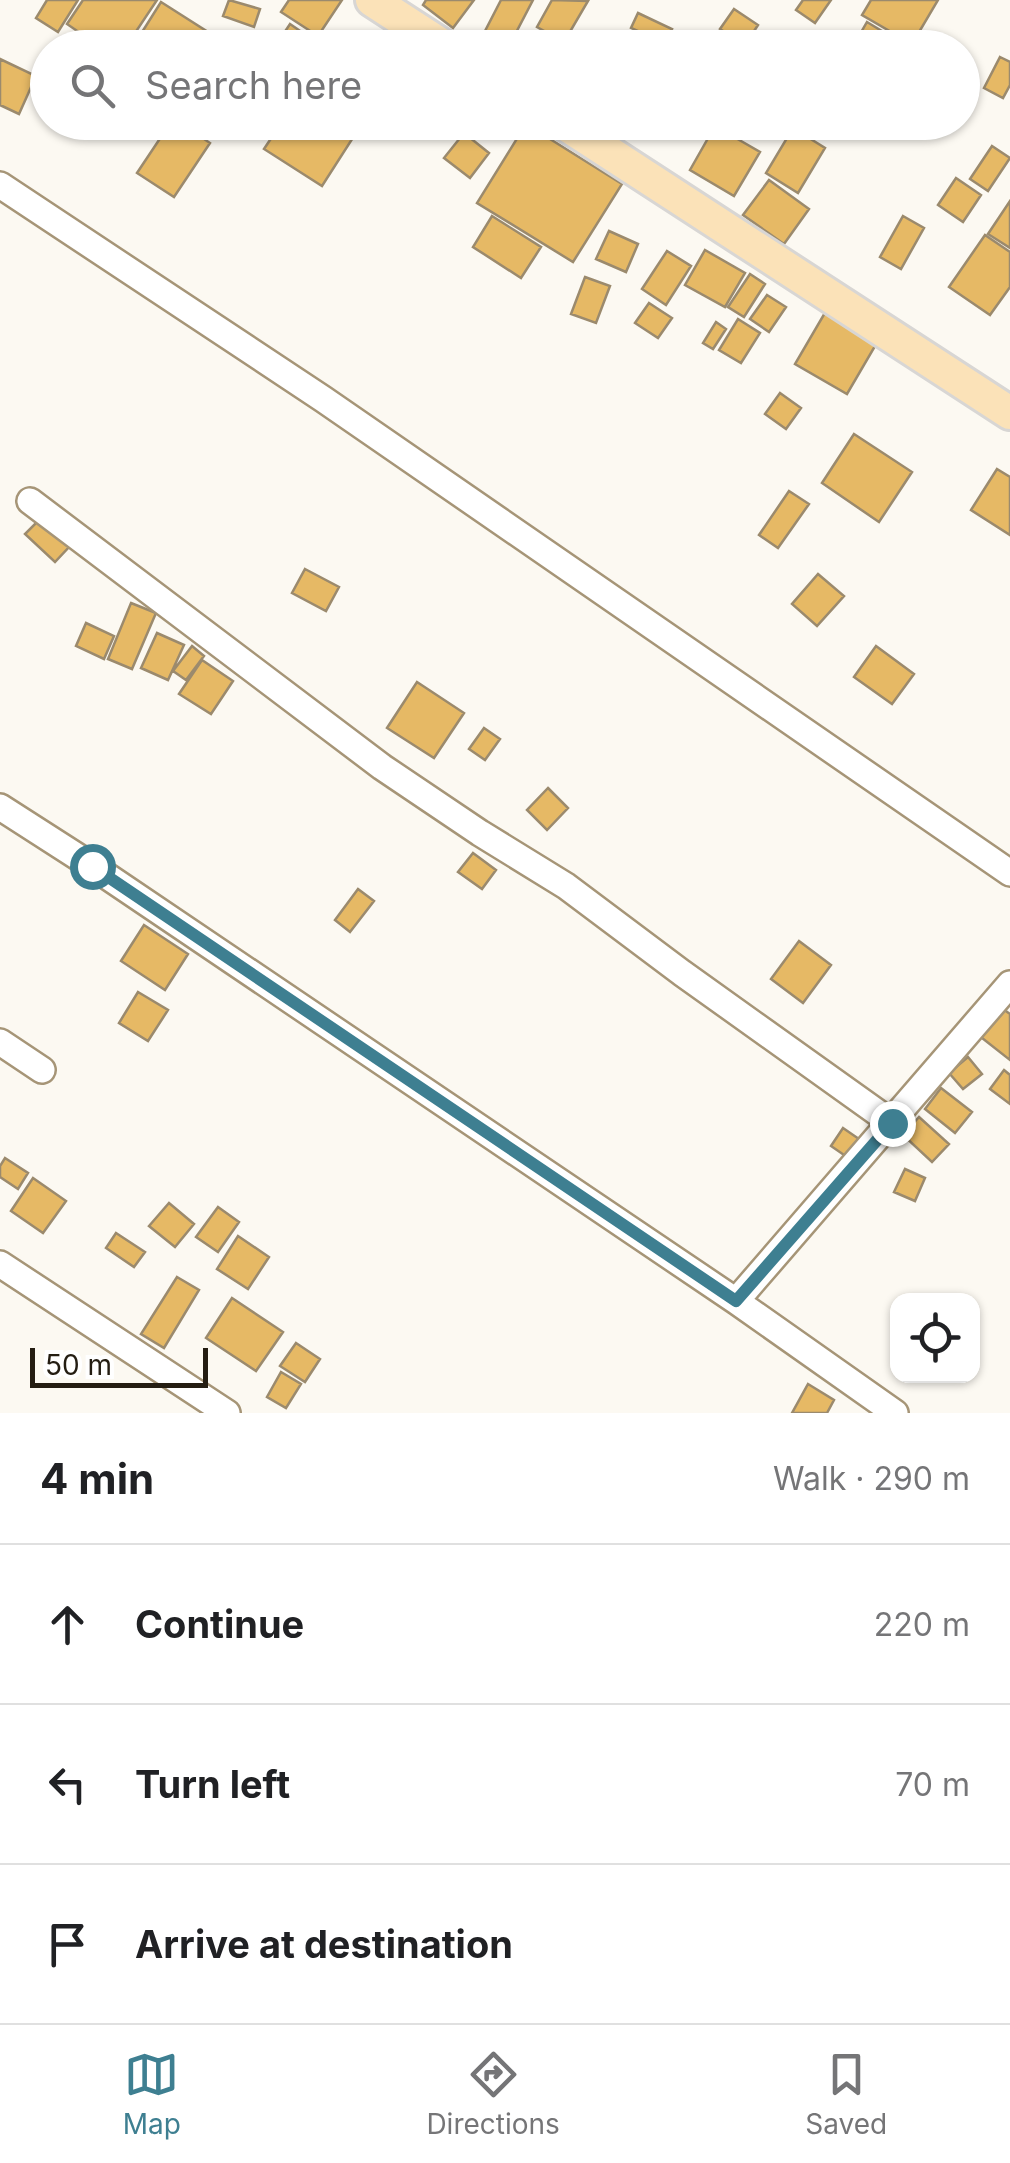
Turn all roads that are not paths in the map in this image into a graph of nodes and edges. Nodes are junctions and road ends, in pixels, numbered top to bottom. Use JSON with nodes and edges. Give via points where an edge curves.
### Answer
{"nodes":[{"id":1,"x":372,"y":0,"type":"edge"},
{"id":2,"x":418,"y":30,"type":"edge"},
{"id":3,"x":590,"y":140,"type":"edge"},
{"id":4,"x":0,"y":185,"type":"edge"},
{"id":5,"x":1010,"y":412,"type":"edge"},
{"id":6,"x":30,"y":501,"type":"dead end"},
{"id":7,"x":0,"y":807,"type":"edge"},
{"id":8,"x":1010,"y":872,"type":"edge"},
{"id":9,"x":1010,"y":984,"type":"edge"},
{"id":10,"x":0,"y":1042,"type":"edge"},
{"id":11,"x":42,"y":1070,"type":"dead end"},
{"id":12,"x":892,"y":1123,"type":"junction"},
{"id":13,"x":0,"y":1264,"type":"edge"},
{"id":14,"x":736,"y":1301,"type":"junction"},
{"id":15,"x":226,"y":1413,"type":"edge"},
{"id":16,"x":895,"y":1413,"type":"edge"}],
"edges":[{"from":1,"to":2,"type":"main road"},
{"from":3,"to":5,"type":"main road"},
{"from":4,"to":8,"type":"street","via":[[340,410]]},
{"from":6,"to":12,"type":"street","via":[[382,767],[566,886]]},
{"from":7,"to":14,"type":"street"},
{"from":9,"to":12,"type":"street"},
{"from":10,"to":11,"type":"street"},
{"from":12,"to":14,"type":"street"},
{"from":13,"to":15,"type":"street"},
{"from":14,"to":16,"type":"street"}]}
